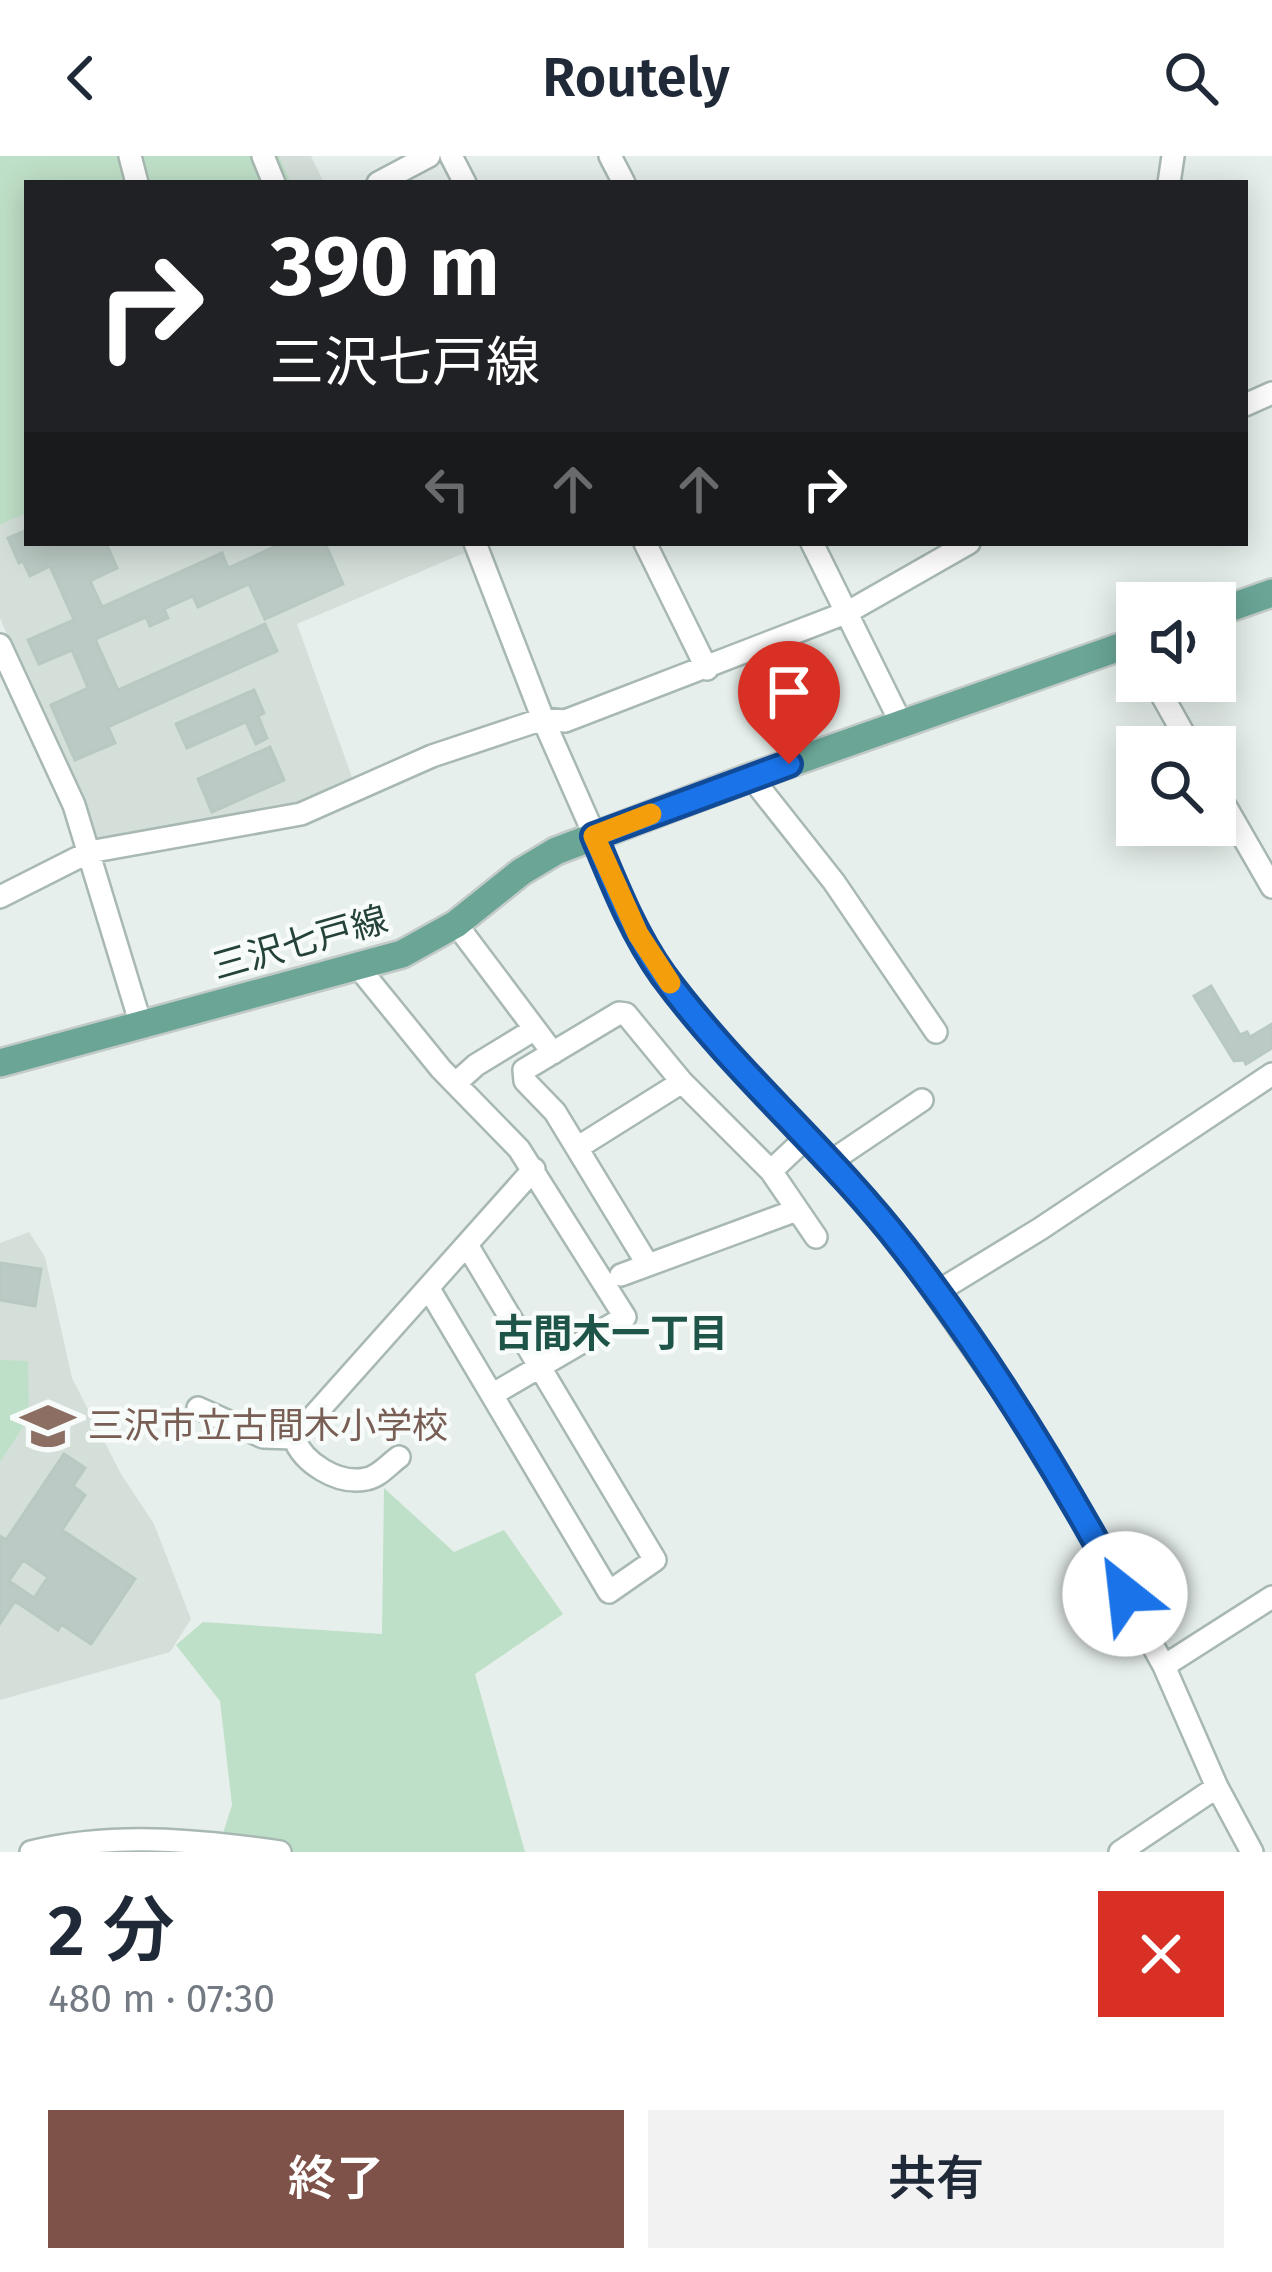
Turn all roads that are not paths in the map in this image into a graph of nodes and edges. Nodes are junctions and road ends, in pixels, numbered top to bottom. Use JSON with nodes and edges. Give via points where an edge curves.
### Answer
{"nodes":[{"id":1,"x":428,"y":156,"type":"edge"},
{"id":2,"x":384,"y":180,"type":"edge"},
{"id":3,"x":476,"y":546,"type":"edge"},
{"id":4,"x":646,"y":546,"type":"edge"},
{"id":5,"x":814,"y":546,"type":"edge"},
{"id":6,"x":964,"y":546,"type":"edge"},
{"id":7,"x":1272,"y":593,"type":"edge"},
{"id":8,"x":1236,"y":606,"type":"edge"},
{"id":9,"x":848,"y":611,"type":"junction"},
{"id":10,"x":0,"y":645,"type":"edge"},
{"id":11,"x":1116,"y":651,"type":"edge"},
{"id":12,"x":707,"y":669,"type":"junction"},
{"id":13,"x":542,"y":719,"type":"junction"},
{"id":14,"x":902,"y":725,"type":"junction"},
{"id":15,"x":751,"y":777,"type":"junction"},
{"id":16,"x":1236,"y":824,"type":"edge"},
{"id":17,"x":594,"y":836,"type":"junction"},
{"id":18,"x":89,"y":852,"type":"junction"},
{"id":19,"x":1272,"y":887,"type":"edge"},
{"id":20,"x":0,"y":896,"type":"edge"},
{"id":21,"x":456,"y":924,"type":"junction"},
{"id":22,"x":359,"y":968,"type":"junction"},
{"id":23,"x":141,"y":1024,"type":"junction"},
{"id":24,"x":535,"y":1029,"type":"junction"},
{"id":25,"x":936,"y":1032,"type":"dead end"},
{"id":26,"x":553,"y":1053,"type":"junction"},
{"id":27,"x":0,"y":1063,"type":"edge"},
{"id":28,"x":1272,"y":1074,"type":"edge"},
{"id":29,"x":457,"y":1082,"type":"junction"},
{"id":30,"x":682,"y":1082,"type":"junction"},
{"id":31,"x":922,"y":1100,"type":"dead end"},
{"id":32,"x":807,"y":1137,"type":"junction"},
{"id":33,"x":577,"y":1148,"type":"junction"},
{"id":34,"x":830,"y":1162,"type":"junction"},
{"id":35,"x":534,"y":1169,"type":"junction"},
{"id":36,"x":771,"y":1171,"type":"junction"},
{"id":37,"x":797,"y":1210,"type":"junction"},
{"id":38,"x":816,"y":1237,"type":"dead end"},
{"id":39,"x":467,"y":1245,"type":"junction"},
{"id":40,"x":648,"y":1265,"type":"junction"},
{"id":41,"x":621,"y":1275,"type":"dead end"},
{"id":42,"x":430,"y":1289,"type":"junction"},
{"id":43,"x":937,"y":1292,"type":"junction"},
{"id":44,"x":540,"y":1365,"type":"junction"},
{"id":45,"x":495,"y":1394,"type":"junction"},
{"id":46,"x":198,"y":1408,"type":"dead end"},
{"id":47,"x":294,"y":1438,"type":"junction"},
{"id":48,"x":399,"y":1457,"type":"dead end"},
{"id":49,"x":1272,"y":1597,"type":"edge"},
{"id":50,"x":1164,"y":1666,"type":"junction"},
{"id":51,"x":1217,"y":1787,"type":"junction"},
{"id":52,"x":31,"y":1852,"type":"edge"},
{"id":53,"x":280,"y":1852,"type":"edge"},
{"id":54,"x":1120,"y":1852,"type":"edge"},
{"id":55,"x":1252,"y":1852,"type":"edge"}],
"edges":[{"from":1,"to":2,"type":"street"},
{"from":3,"to":13,"type":"street"},
{"from":4,"to":12,"type":"street"},
{"from":5,"to":9,"type":"street"},
{"from":6,"to":9,"type":"street"},
{"from":7,"to":8,"type":"main road"},
{"from":9,"to":12,"type":"street"},
{"from":9,"to":14,"type":"street"},
{"from":10,"to":18,"type":"street"},
{"from":11,"to":14,"type":"main road","name":"三沢七戸線"},
{"from":12,"to":13,"type":"street","via":[[565,722]]},
{"from":13,"to":17,"type":"street"},
{"from":13,"to":18,"type":"street","via":[[301,814]]},
{"from":14,"to":15,"type":"main road","name":"三沢七戸線"},
{"from":15,"to":17,"type":"main road","name":"三沢七戸線"},
{"from":15,"to":25,"type":"street"},
{"from":16,"to":19,"type":"street"},
{"from":17,"to":21,"type":"main road","name":"三沢七戸線","via":[[521,872]]},
{"from":17,"to":32,"type":"street","via":[[663,974]]},
{"from":18,"to":20,"type":"street"},
{"from":18,"to":23,"type":"street"},
{"from":21,"to":22,"type":"main road","name":"三沢七戸線"},
{"from":21,"to":24,"type":"street"},
{"from":22,"to":23,"type":"main road","name":"三沢七戸線"},
{"from":22,"to":29,"type":"street"},
{"from":23,"to":27,"type":"main road","name":"三沢七戸線"},
{"from":24,"to":26,"type":"street"},
{"from":24,"to":29,"type":"street"},
{"from":26,"to":30,"type":"street","via":[[626,1014]]},
{"from":26,"to":33,"type":"street","via":[[524,1070],[525,1081]]},
{"from":28,"to":43,"type":"street"},
{"from":29,"to":35,"type":"street"},
{"from":30,"to":33,"type":"street"},
{"from":30,"to":36,"type":"street"},
{"from":31,"to":34,"type":"street"},
{"from":32,"to":34,"type":"street"},
{"from":32,"to":36,"type":"street"},
{"from":33,"to":40,"type":"street"},
{"from":34,"to":43,"type":"street"},
{"from":35,"to":39,"type":"street"},
{"from":35,"to":44,"type":"street","via":[[625,1317]]},
{"from":36,"to":37,"type":"street"},
{"from":37,"to":38,"type":"street"},
{"from":37,"to":40,"type":"street"},
{"from":39,"to":42,"type":"street"},
{"from":39,"to":44,"type":"street"},
{"from":40,"to":41,"type":"street"},
{"from":42,"to":45,"type":"street"},
{"from":42,"to":47,"type":"street"},
{"from":43,"to":50,"type":"street","via":[[1066,1488]]},
{"from":44,"to":45,"type":"street"},
{"from":44,"to":45,"type":"street","via":[[655,1560],[609,1592]]},
{"from":46,"to":47,"type":"street","via":[[263,1437]]},
{"from":47,"to":48,"type":"street","via":[[316,1467],[352,1479],[375,1476]]},
{"from":49,"to":50,"type":"street"},
{"from":50,"to":51,"type":"street"},
{"from":51,"to":54,"type":"street"},
{"from":51,"to":55,"type":"street"},
{"from":52,"to":53,"type":"street","via":[[193,1839]]}]}
